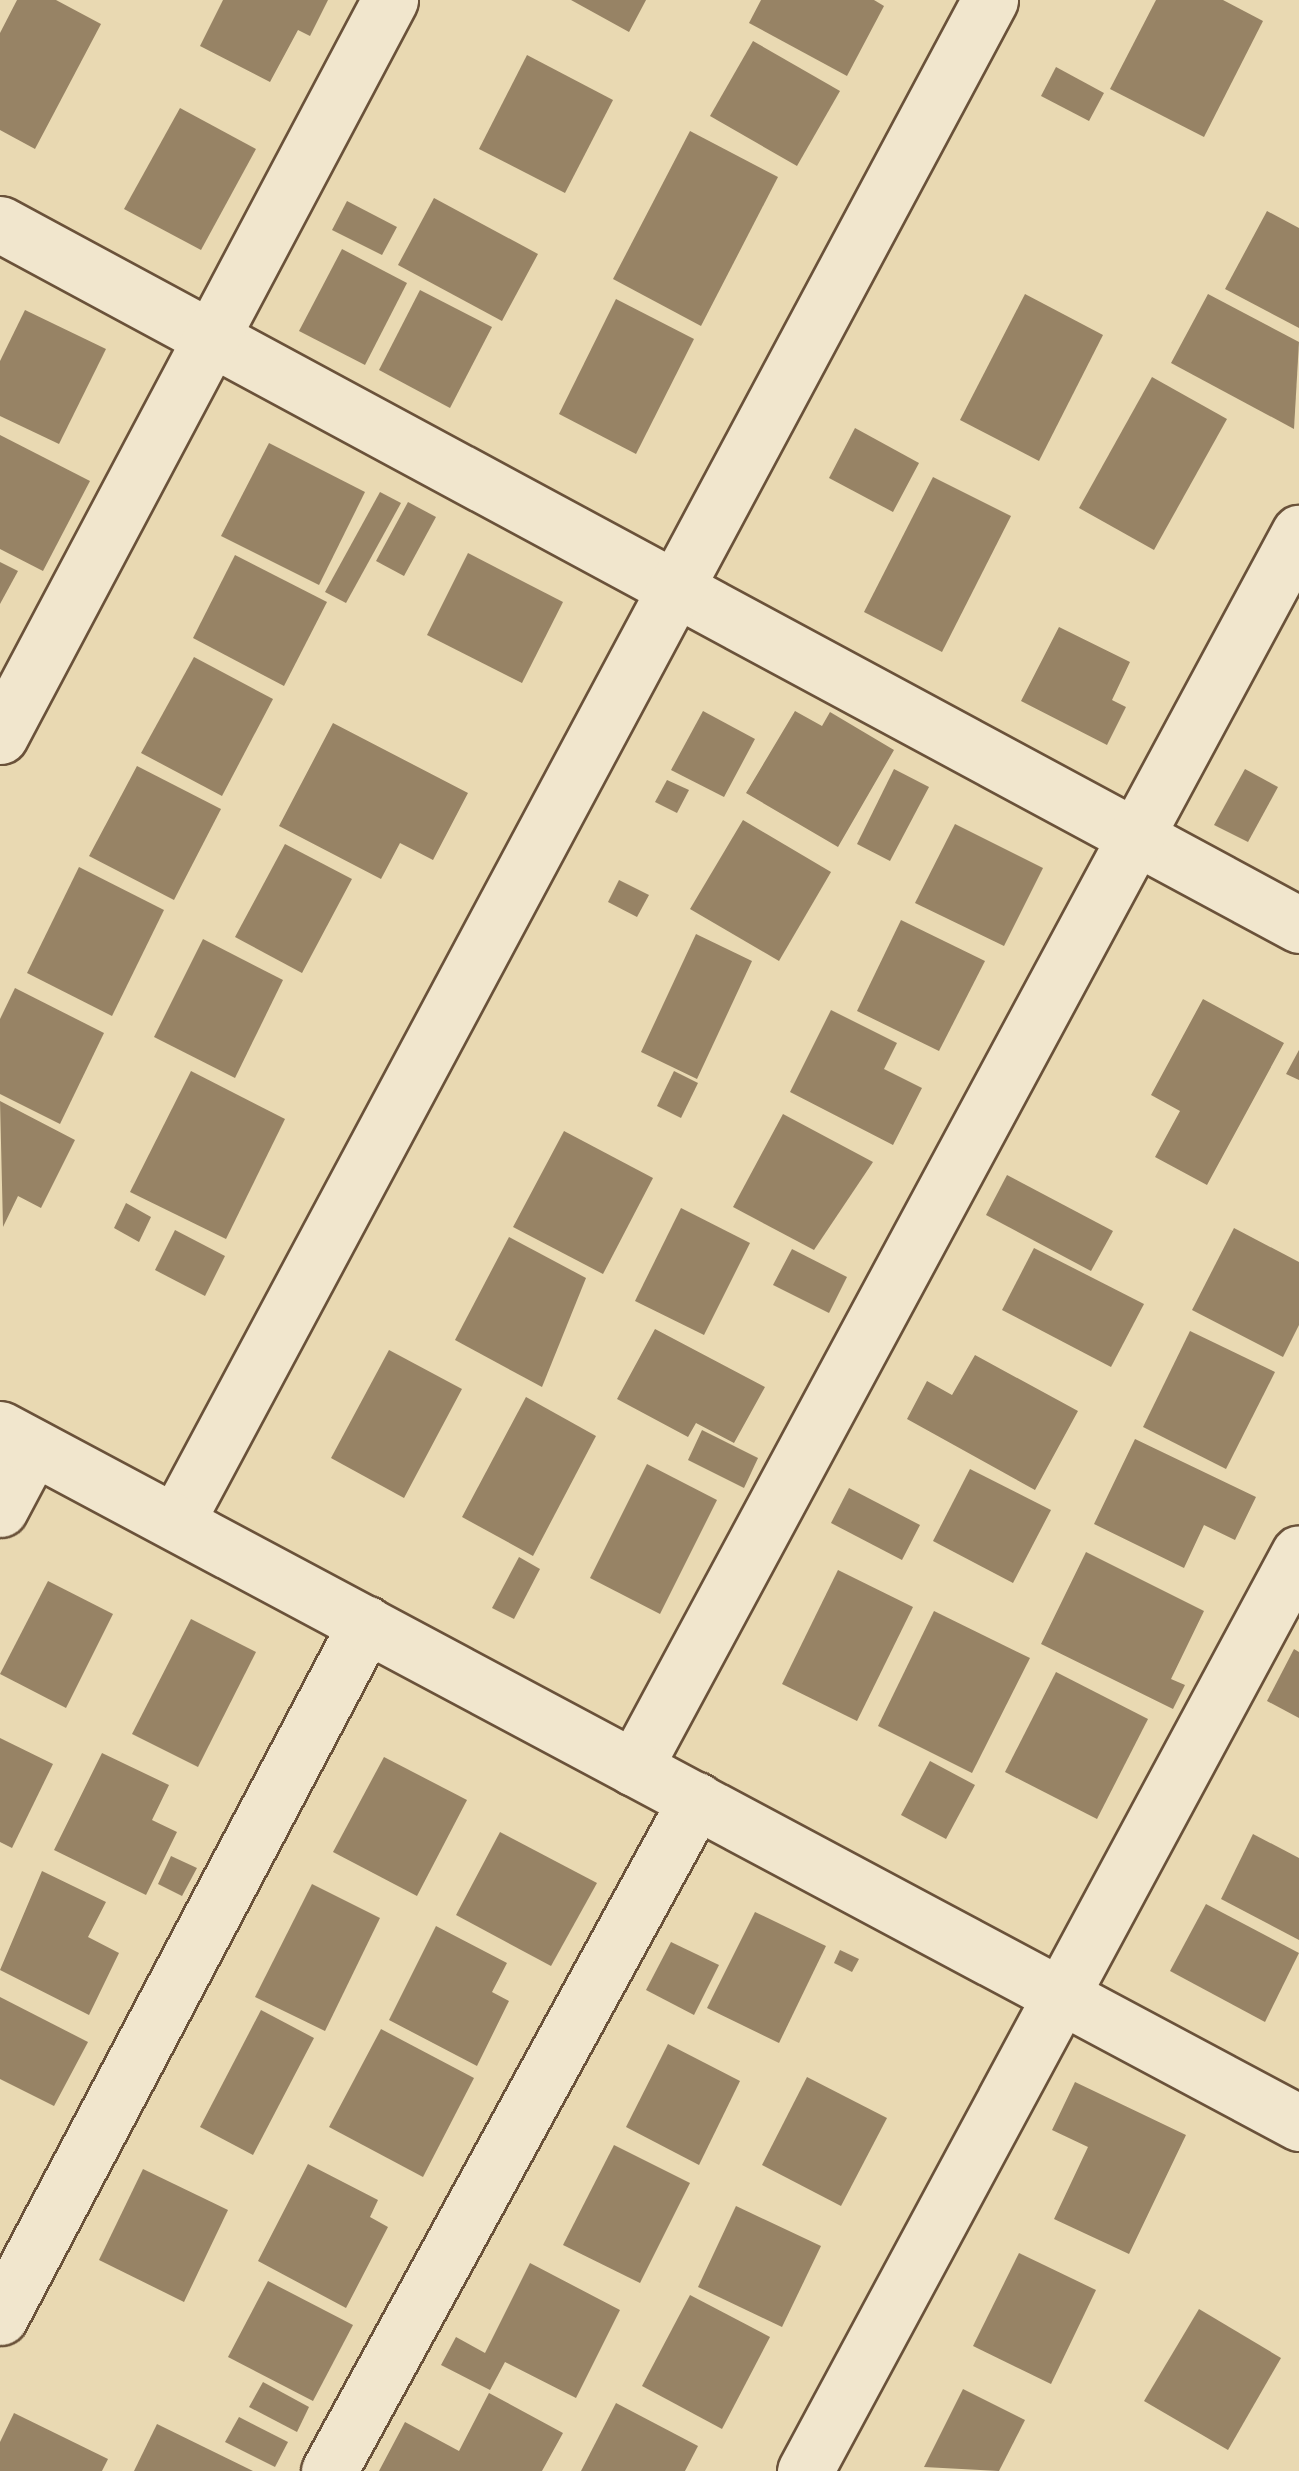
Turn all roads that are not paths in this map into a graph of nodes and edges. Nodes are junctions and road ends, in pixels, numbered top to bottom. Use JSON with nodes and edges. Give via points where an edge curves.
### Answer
{"nodes":[{"id":1,"x":390,"y":0,"type":"edge"},
{"id":2,"x":990,"y":0,"type":"edge"},
{"id":3,"x":0,"y":224,"type":"edge"},
{"id":4,"x":210,"y":337,"type":"junction"},
{"id":5,"x":1299,"y":534,"type":"edge"},
{"id":6,"x":674,"y":588,"type":"junction"},
{"id":7,"x":0,"y":736,"type":"edge"},
{"id":8,"x":1136,"y":838,"type":"junction"},
{"id":9,"x":1299,"y":926,"type":"edge"},
{"id":10,"x":17,"y":1438,"type":"edge"},
{"id":11,"x":0,"y":1509,"type":"edge"},
{"id":12,"x":176,"y":1522,"type":"junction"},
{"id":13,"x":1299,"y":1552,"type":"edge"},
{"id":14,"x":366,"y":1624,"type":"junction"},
{"id":15,"x":634,"y":1768,"type":"junction"},
{"id":16,"x":696,"y":1800,"type":"junction"},
{"id":17,"x":1060,"y":1994,"type":"junction"},
{"id":18,"x":1299,"y":2124,"type":"edge"},
{"id":19,"x":0,"y":2317,"type":"edge"},
{"id":20,"x":329,"y":2471,"type":"edge"},
{"id":21,"x":804,"y":2471,"type":"edge"}],
"edges":[{"from":1,"to":4,"type":"street"},
{"from":2,"to":6,"type":"street"},
{"from":3,"to":4,"type":"street"},
{"from":4,"to":6,"type":"street"},
{"from":4,"to":7,"type":"street"},
{"from":5,"to":8,"type":"street"},
{"from":6,"to":8,"type":"street"},
{"from":6,"to":12,"type":"street"},
{"from":8,"to":9,"type":"street"},
{"from":8,"to":15,"type":"street"},
{"from":10,"to":11,"type":"street"},
{"from":10,"to":12,"type":"street"},
{"from":12,"to":14,"type":"street"},
{"from":13,"to":17,"type":"street"},
{"from":14,"to":15,"type":"street"},
{"from":14,"to":19,"type":"street"},
{"from":15,"to":16,"type":"street"},
{"from":16,"to":17,"type":"street"},
{"from":16,"to":20,"type":"street"},
{"from":17,"to":18,"type":"street"},
{"from":17,"to":21,"type":"street"}]}
